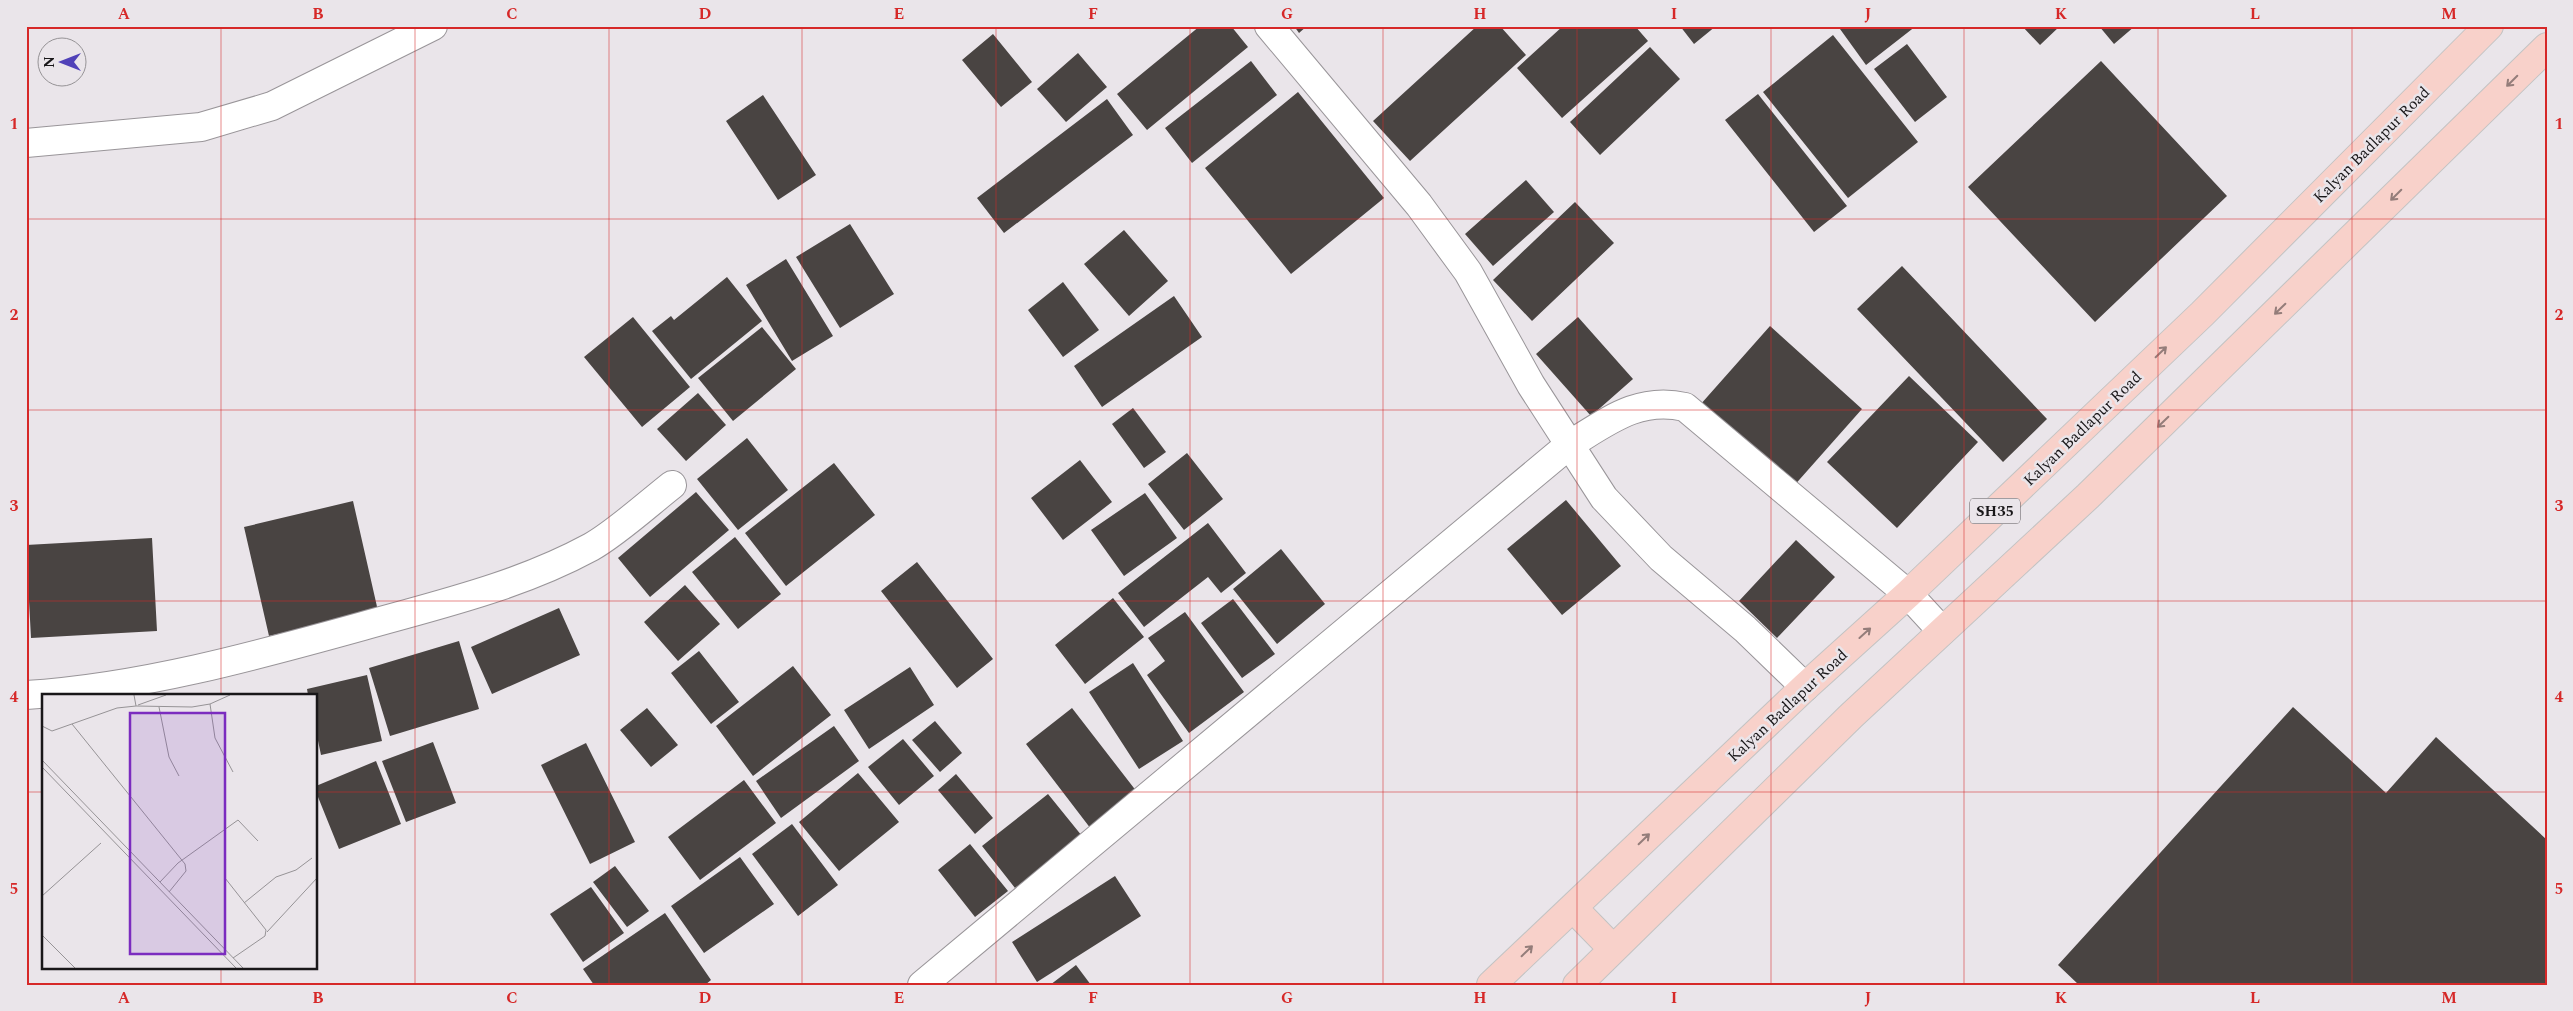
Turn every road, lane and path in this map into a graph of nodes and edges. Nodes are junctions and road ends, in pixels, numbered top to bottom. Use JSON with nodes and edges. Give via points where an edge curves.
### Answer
{"nodes":[{"id":1,"x":434,"y":26,"type":"edge"},
{"id":2,"x":1269,"y":26,"type":"edge"},
{"id":3,"x":2489,"y":26,"type":"edge"},
{"id":4,"x":2547,"y":47,"type":"edge"},
{"id":5,"x":26,"y":143,"type":"edge"},
{"id":6,"x":1569,"y":445,"type":"junction"},
{"id":7,"x":672,"y":485,"type":"dead end"},
{"id":8,"x":1908,"y":594,"type":"junction"},
{"id":9,"x":1942,"y":632,"type":"junction"},
{"id":10,"x":1805,"y":687,"type":"junction"},
{"id":11,"x":26,"y":695,"type":"edge"},
{"id":12,"x":1572,"y":908,"type":"junction"},
{"id":13,"x":1613,"y":949,"type":"junction"},
{"id":14,"x":922,"y":985,"type":"edge"},
{"id":15,"x":1491,"y":985,"type":"edge"},
{"id":16,"x":1576,"y":985,"type":"edge"}],
"edges":[{"from":1,"to":5,"type":"street","via":[[272,106],[218,122],[174,130]]},
{"from":2,"to":6,"type":"street","via":[[1420,205],[1468,272],[1531,385]]},
{"from":8,"to":3,"type":"main road","name":"Kalyan Badlapur Road","number":"SH35","one_way":true,"via":[[2202,314]]},
{"from":4,"to":9,"type":"main road","one_way":true,"via":[[2095,489]]},
{"from":6,"to":8,"type":"street","via":[[1616,416],[1641,406],[1666,402],[1685,406]]},
{"from":6,"to":10,"type":"street","via":[[1604,498],[1661,558],[1745,629]]},
{"from":6,"to":14,"type":"street"},
{"from":7,"to":11,"type":"street","via":[[593,546],[530,577],[309,641],[145,680]]},
{"from":8,"to":9,"type":"street"},
{"from":10,"to":8,"type":"main road","name":"Kalyan Badlapur Road","number":"SH35","one_way":true},
{"from":9,"to":13,"type":"main road","via":[[1851,716]]},
{"from":12,"to":10,"type":"main road","name":"Kalyan Badlapur Road","number":"SH35","one_way":true},
{"from":12,"to":13,"type":"main road"},
{"from":15,"to":12,"type":"main road","name":"Kalyan Badlapur Road","number":"SH35","one_way":true},
{"from":13,"to":16,"type":"main road"}]}
